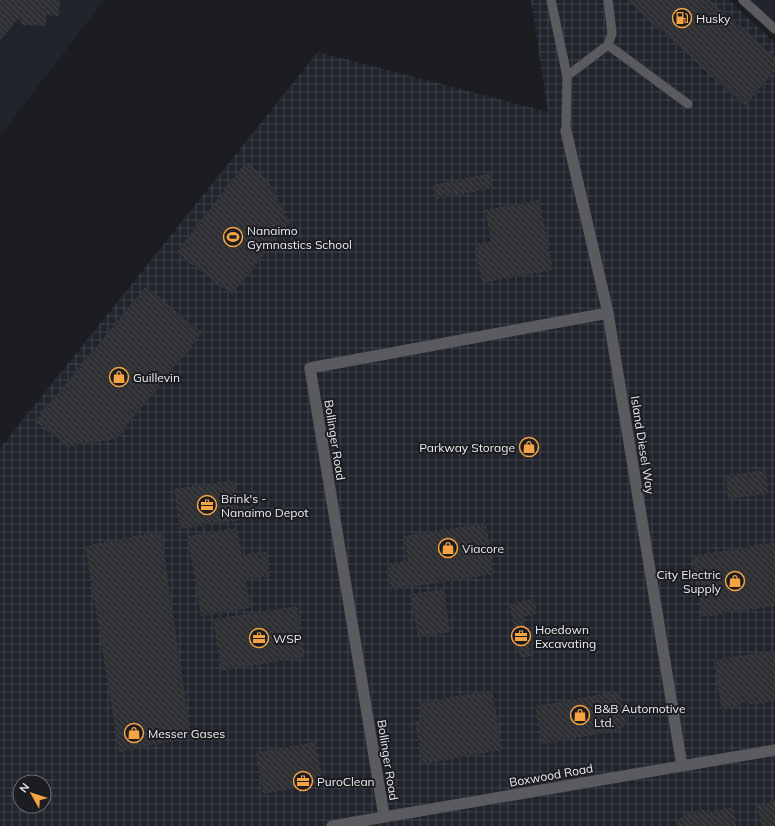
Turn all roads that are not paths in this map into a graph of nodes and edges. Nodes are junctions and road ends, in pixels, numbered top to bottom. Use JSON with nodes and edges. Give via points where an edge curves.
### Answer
{"nodes":[{"id":1,"x":552,"y":0,"type":"edge"},
{"id":2,"x":608,"y":0,"type":"edge"},
{"id":3,"x":743,"y":0,"type":"edge"},
{"id":4,"x":775,"y":29,"type":"edge"},
{"id":5,"x":608,"y":45,"type":"junction"},
{"id":6,"x":567,"y":76,"type":"junction"},
{"id":7,"x":688,"y":104,"type":"dead end"},
{"id":8,"x":566,"y":131,"type":"joint"},
{"id":9,"x":608,"y":313,"type":"junction"},
{"id":10,"x":775,"y":750,"type":"edge"},
{"id":11,"x":682,"y":766,"type":"junction"},
{"id":12,"x":384,"y":816,"type":"junction"},
{"id":13,"x":332,"y":826,"type":"edge"}],
"edges":[{"from":1,"to":6,"type":"lane"},
{"from":2,"to":5,"type":"lane","via":[[612,33]]},
{"from":3,"to":4,"type":"lane"},
{"from":5,"to":6,"type":"lane"},
{"from":5,"to":7,"type":"lane"},
{"from":6,"to":8,"type":"lane"},
{"from":8,"to":9,"type":"street","name":"Island Diesel Way"},
{"from":9,"to":11,"type":"street","name":"Island Diesel Way"},
{"from":9,"to":12,"type":"street","name":"Bollinger Road","via":[[310,368]]},
{"from":10,"to":11,"type":"street","name":"Boxwood Road"},
{"from":11,"to":12,"type":"street","name":"Boxwood Road"},
{"from":12,"to":13,"type":"street","name":"Boxwood Road"}]}
